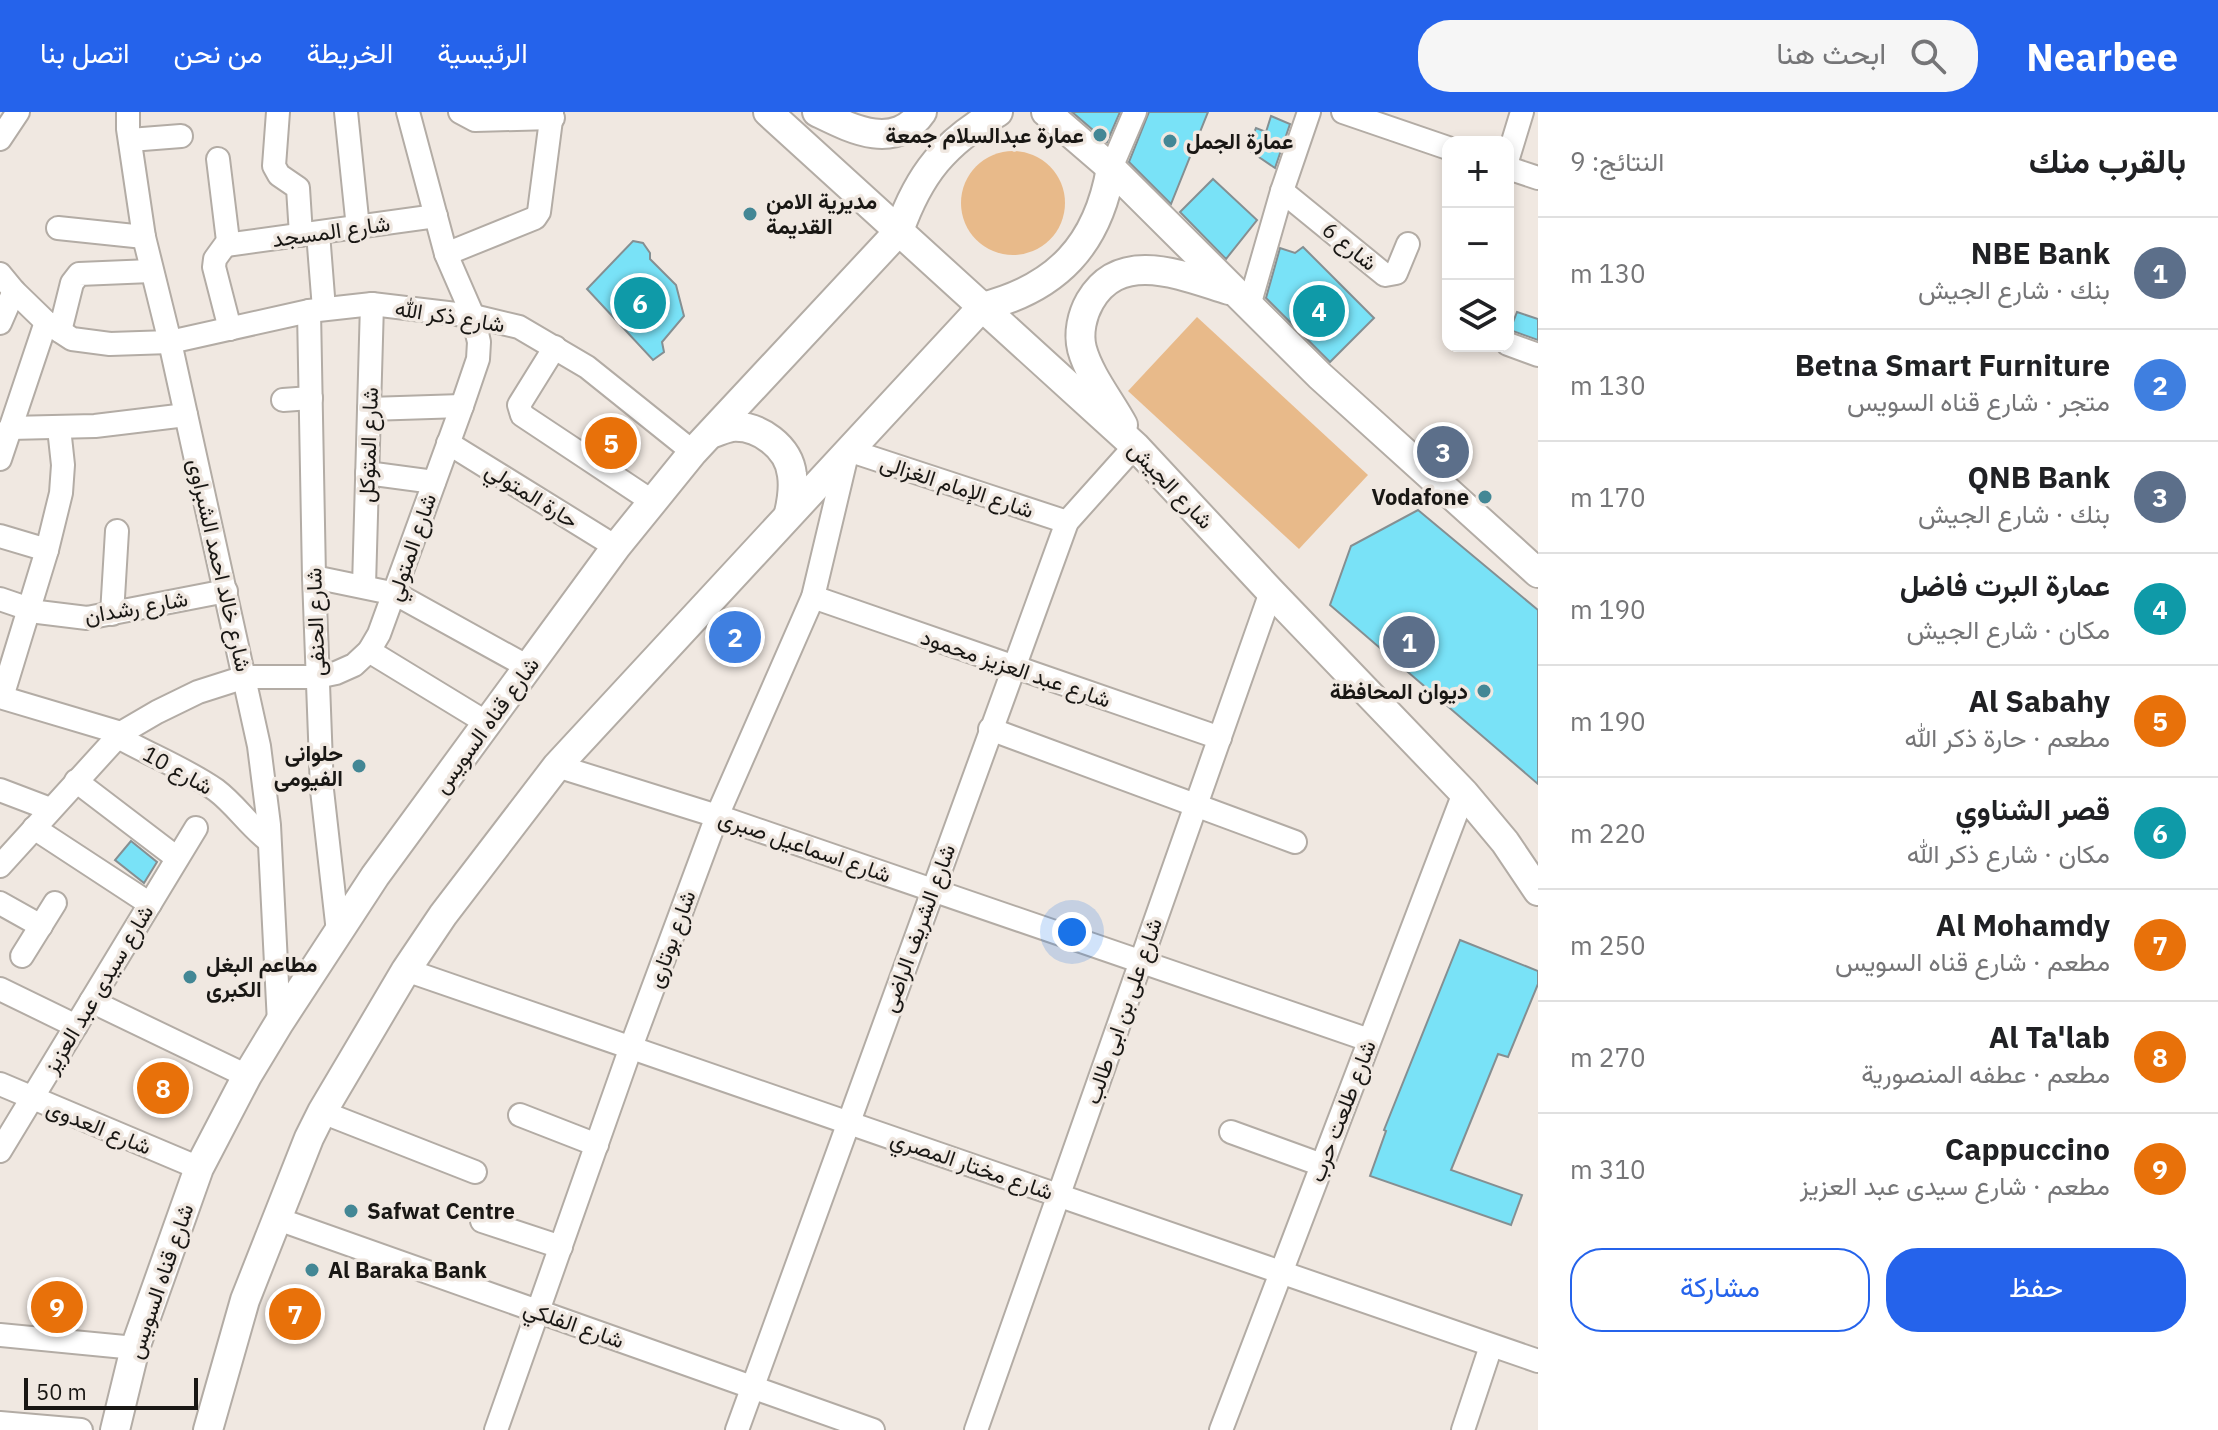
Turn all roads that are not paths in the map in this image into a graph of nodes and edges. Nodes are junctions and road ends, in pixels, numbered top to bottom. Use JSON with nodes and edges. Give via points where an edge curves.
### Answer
{"nodes":[{"id":1,"x":18,"y":112,"type":"edge"},
{"id":2,"x":128,"y":112,"type":"edge"},
{"id":3,"x":278,"y":112,"type":"edge"},
{"id":4,"x":346,"y":112,"type":"edge"},
{"id":5,"x":408,"y":112,"type":"edge"},
{"id":6,"x":460,"y":112,"type":"edge"},
{"id":7,"x":768,"y":112,"type":"edge"},
{"id":8,"x":817,"y":112,"type":"edge"},
{"id":9,"x":922,"y":112,"type":"edge"},
{"id":10,"x":998,"y":112,"type":"edge"},
{"id":11,"x":1046,"y":112,"type":"edge"},
{"id":12,"x":1135,"y":112,"type":"edge"},
{"id":13,"x":1309,"y":112,"type":"edge"},
{"id":14,"x":1343,"y":112,"type":"edge"},
{"id":15,"x":1522,"y":112,"type":"edge"},
{"id":16,"x":552,"y":115,"type":"edge"},
{"id":17,"x":181,"y":136,"type":"dead end"},
{"id":18,"x":1514,"y":138,"type":"edge"},
{"id":19,"x":0,"y":139,"type":"edge"},
{"id":20,"x":130,"y":140,"type":"junction"},
{"id":21,"x":1442,"y":146,"type":"edge"},
{"id":22,"x":218,"y":159,"type":"dead end"},
{"id":23,"x":1111,"y":168,"type":"junction"},
{"id":24,"x":1514,"y":170,"type":"edge"},
{"id":25,"x":1538,"y":178,"type":"edge"},
{"id":26,"x":1282,"y":191,"type":"junction"},
{"id":27,"x":436,"y":216,"type":"junction"},
{"id":28,"x":58,"y":228,"type":"dead end"},
{"id":29,"x":358,"y":228,"type":"junction"},
{"id":30,"x":899,"y":231,"type":"junction"},
{"id":31,"x":310,"y":234,"type":"junction"},
{"id":32,"x":144,"y":237,"type":"junction"},
{"id":33,"x":1408,"y":244,"type":"dead end"},
{"id":34,"x":226,"y":245,"type":"junction"},
{"id":35,"x":446,"y":254,"type":"junction"},
{"id":36,"x":151,"y":271,"type":"junction"},
{"id":37,"x":7,"y":283,"type":"edge"},
{"id":38,"x":1241,"y":298,"type":"junction"},
{"id":39,"x":372,"y":304,"type":"junction"},
{"id":40,"x":982,"y":307,"type":"junction"},
{"id":41,"x":317,"y":310,"type":"junction"},
{"id":42,"x":473,"y":316,"type":"junction"},
{"id":43,"x":0,"y":323,"type":"edge"},
{"id":44,"x":53,"y":327,"type":"junction"},
{"id":45,"x":230,"y":329,"type":"junction"},
{"id":46,"x":170,"y":342,"type":"junction"},
{"id":47,"x":1514,"y":346,"type":"edge"},
{"id":48,"x":555,"y":347,"type":"junction"},
{"id":49,"x":1538,"y":355,"type":"edge"},
{"id":50,"x":311,"y":398,"type":"junction"},
{"id":51,"x":283,"y":400,"type":"dead end"},
{"id":52,"x":462,"y":406,"type":"junction"},
{"id":53,"x":369,"y":409,"type":"junction"},
{"id":54,"x":186,"y":415,"type":"junction"},
{"id":55,"x":7,"y":424,"type":"edge"},
{"id":56,"x":59,"y":428,"type":"junction"},
{"id":57,"x":703,"y":442,"type":"junction"},
{"id":58,"x":448,"y":443,"type":"junction"},
{"id":59,"x":1135,"y":446,"type":"junction"},
{"id":60,"x":848,"y":450,"type":"junction"},
{"id":61,"x":0,"y":459,"type":"edge"},
{"id":62,"x":367,"y":473,"type":"junction"},
{"id":63,"x":434,"y":482,"type":"junction"},
{"id":64,"x":653,"y":502,"type":"junction"},
{"id":65,"x":789,"y":513,"type":"junction"},
{"id":66,"x":1067,"y":522,"type":"junction"},
{"id":67,"x":117,"y":531,"type":"dead end"},
{"id":68,"x":0,"y":536,"type":"edge"},
{"id":69,"x":616,"y":547,"type":"junction"},
{"id":70,"x":47,"y":550,"type":"junction"},
{"id":71,"x":1538,"y":573,"type":"edge"},
{"id":72,"x":314,"y":577,"type":"junction"},
{"id":73,"x":364,"y":586,"type":"junction"},
{"id":74,"x":226,"y":591,"type":"junction"},
{"id":75,"x":1271,"y":592,"type":"junction"},
{"id":76,"x":396,"y":594,"type":"junction"},
{"id":77,"x":813,"y":597,"type":"junction"},
{"id":78,"x":0,"y":599,"type":"edge"},
{"id":79,"x":29,"y":608,"type":"junction"},
{"id":80,"x":112,"y":614,"type":"junction"},
{"id":81,"x":369,"y":651,"type":"junction"},
{"id":82,"x":1012,"y":666,"type":"junction"},
{"id":83,"x":528,"y":667,"type":"junction"},
{"id":84,"x":245,"y":677,"type":"junction"},
{"id":85,"x":317,"y":677,"type":"junction"},
{"id":86,"x":1,"y":697,"type":"edge"},
{"id":87,"x":487,"y":723,"type":"junction"},
{"id":88,"x":990,"y":729,"type":"junction"},
{"id":89,"x":119,"y":735,"type":"junction"},
{"id":90,"x":1220,"y":738,"type":"junction"},
{"id":91,"x":557,"y":766,"type":"junction"},
{"id":92,"x":76,"y":781,"type":"junction"},
{"id":93,"x":0,"y":790,"type":"edge"},
{"id":94,"x":1464,"y":793,"type":"junction"},
{"id":95,"x":1196,"y":805,"type":"junction"},
{"id":96,"x":50,"y":809,"type":"junction"},
{"id":97,"x":717,"y":816,"type":"junction"},
{"id":98,"x":34,"y":828,"type":"junction"},
{"id":99,"x":196,"y":828,"type":"dead end"},
{"id":100,"x":269,"y":841,"type":"junction"},
{"id":101,"x":1295,"y":842,"type":"dead end"},
{"id":102,"x":177,"y":858,"type":"junction"},
{"id":103,"x":0,"y":866,"type":"edge"},
{"id":104,"x":932,"y":889,"type":"junction"},
{"id":105,"x":1538,"y":891,"type":"edge"},
{"id":106,"x":0,"y":903,"type":"edge"},
{"id":107,"x":55,"y":903,"type":"dead end"},
{"id":108,"x":150,"y":904,"type":"junction"},
{"id":109,"x":41,"y":926,"type":"junction"},
{"id":110,"x":338,"y":932,"type":"junction"},
{"id":111,"x":22,"y":956,"type":"dead end"},
{"id":112,"x":1141,"y":961,"type":"junction"},
{"id":113,"x":406,"y":970,"type":"junction"},
{"id":114,"x":0,"y":989,"type":"edge"},
{"id":115,"x":91,"y":1001,"type":"junction"},
{"id":116,"x":279,"y":1023,"type":"junction"},
{"id":117,"x":76,"y":1026,"type":"junction"},
{"id":118,"x":1369,"y":1040,"type":"junction"},
{"id":119,"x":631,"y":1047,"type":"junction"},
{"id":120,"x":247,"y":1076,"type":"junction"},
{"id":121,"x":0,"y":1084,"type":"edge"},
{"id":122,"x":31,"y":1100,"type":"junction"},
{"id":123,"x":322,"y":1112,"type":"junction"},
{"id":124,"x":520,"y":1115,"type":"dead end"},
{"id":125,"x":848,"y":1122,"type":"junction"},
{"id":126,"x":1231,"y":1132,"type":"dead end"},
{"id":127,"x":597,"y":1145,"type":"junction"},
{"id":128,"x":0,"y":1151,"type":"edge"},
{"id":129,"x":1322,"y":1165,"type":"junction"},
{"id":130,"x":199,"y":1168,"type":"junction"},
{"id":131,"x":475,"y":1172,"type":"dead end"},
{"id":132,"x":1058,"y":1195,"type":"junction"},
{"id":133,"x":275,"y":1218,"type":"junction"},
{"id":134,"x":482,"y":1221,"type":"dead end"},
{"id":135,"x":561,"y":1247,"type":"junction"},
{"id":136,"x":1281,"y":1272,"type":"junction"},
{"id":137,"x":538,"y":1311,"type":"junction"},
{"id":138,"x":1,"y":1336,"type":"edge"},
{"id":139,"x":1491,"y":1346,"type":"junction"},
{"id":140,"x":135,"y":1348,"type":"junction"},
{"id":141,"x":1538,"y":1361,"type":"edge"},
{"id":142,"x":752,"y":1387,"type":"junction"},
{"id":143,"x":0,"y":1423,"type":"edge"},
{"id":144,"x":861,"y":1428,"type":"edge"},
{"id":145,"x":81,"y":1430,"type":"edge"},
{"id":146,"x":115,"y":1430,"type":"edge"},
{"id":147,"x":208,"y":1430,"type":"edge"},
{"id":148,"x":496,"y":1430,"type":"edge"},
{"id":149,"x":737,"y":1430,"type":"edge"},
{"id":150,"x":976,"y":1430,"type":"edge"},
{"id":151,"x":1221,"y":1430,"type":"edge"},
{"id":152,"x":1463,"y":1430,"type":"edge"}],
"edges":[{"from":1,"to":19,"type":"street"},
{"from":2,"to":20,"type":"street","name":"شارع خالد احمد الشبراوى"},
{"from":3,"to":31,"type":"street","name":"شارع الحنفى","via":[[274,166],[298,188]]},
{"from":4,"to":29,"type":"street"},
{"from":5,"to":27,"type":"street","name":"شارع المتولي"},
{"from":6,"to":16,"type":"street","via":[[475,120]]},
{"from":7,"to":30,"type":"main road","name":"شارع الجيش"},
{"from":8,"to":9,"type":"main road","via":[[861,133],[881,134],[902,129]]},
{"from":10,"to":30,"type":"main road","name":"شارع قناه السويس","via":[[972,126],[926,172]]},
{"from":11,"to":23,"type":"main road"},
{"from":12,"to":23,"type":"street"},
{"from":13,"to":26,"type":"street"},
{"from":14,"to":21,"type":"street"},
{"from":15,"to":18,"type":"street"},
{"from":16,"to":35,"type":"street","via":[[535,218]]},
{"from":17,"to":20,"type":"street"},
{"from":20,"to":32,"type":"street","name":"شارع خالد احمد الشبراوى"},
{"from":22,"to":34,"type":"street"},
{"from":23,"to":38,"type":"main road"},
{"from":23,"to":40,"type":"main road","via":[[1098,217],[1070,260],[1030,291]]},
{"from":24,"to":25,"type":"street"},
{"from":26,"to":33,"type":"street","name":"شارع 6","via":[[1385,275],[1396,273]]},
{"from":26,"to":38,"type":"street"},
{"from":27,"to":29,"type":"street","name":"شارع المسجد"},
{"from":27,"to":35,"type":"street","name":"شارع المتولي"},
{"from":28,"to":32,"type":"street"},
{"from":29,"to":31,"type":"street","name":"شارع المسجد"},
{"from":30,"to":40,"type":"main road","name":"شارع الجيش"},
{"from":30,"to":57,"type":"main road","name":"شارع قناه السويس"},
{"from":31,"to":34,"type":"street","name":"شارع المسجد"},
{"from":31,"to":41,"type":"street","name":"شارع الحنفى"},
{"from":32,"to":36,"type":"street","name":"شارع خالد احمد الشبراوى"},
{"from":34,"to":45,"type":"street","via":[[214,267]]},
{"from":35,"to":42,"type":"street","name":"شارع المتولي"},
{"from":36,"to":44,"type":"street","via":[[79,274]]},
{"from":36,"to":46,"type":"street","name":"شارع خالد احمد الشبراوى"},
{"from":37,"to":43,"type":"street"},
{"from":37,"to":44,"type":"street"},
{"from":38,"to":59,"type":"main road","via":[[1148,268],[1110,278],[1095,292],[1080,328],[1082,348]]},
{"from":38,"to":71,"type":"main road"},
{"from":39,"to":41,"type":"street","name":"شارع ذكر الله"},
{"from":39,"to":42,"type":"street","name":"شارع ذكر الله"},
{"from":39,"to":53,"type":"street","name":"شارع المتوكل"},
{"from":40,"to":59,"type":"main road","name":"شارع الجيش"},
{"from":40,"to":60,"type":"main road"},
{"from":41,"to":45,"type":"street","name":"شارع ذكر الله"},
{"from":41,"to":50,"type":"street","name":"شارع الحنفى"},
{"from":42,"to":48,"type":"street","name":"شارع ذكر الله","via":[[519,327]]},
{"from":42,"to":52,"type":"street","name":"شارع المتولي","via":[[478,359]]},
{"from":44,"to":46,"type":"street","name":"شارع ذكر الله","via":[[72,339],[110,344]]},
{"from":44,"to":55,"type":"street"},
{"from":45,"to":46,"type":"street","name":"شارع ذكر الله"},
{"from":46,"to":54,"type":"street","name":"شارع خالد احمد الشبراوى"},
{"from":47,"to":49,"type":"street"},
{"from":48,"to":57,"type":"street","name":"شارع ذكر الله"},
{"from":48,"to":64,"type":"street","via":[[519,405],[522,415]]},
{"from":50,"to":51,"type":"street"},
{"from":50,"to":72,"type":"street","name":"شارع الحنفى"},
{"from":52,"to":53,"type":"street"},
{"from":52,"to":58,"type":"street","name":"شارع المتولي"},
{"from":53,"to":62,"type":"street","name":"شارع المتوكل"},
{"from":54,"to":56,"type":"street"},
{"from":54,"to":74,"type":"street","name":"شارع خالد احمد الشبراوى"},
{"from":55,"to":56,"type":"street"},
{"from":55,"to":61,"type":"street"},
{"from":56,"to":70,"type":"street","via":[[61,493]]},
{"from":57,"to":64,"type":"main road","name":"شارع قناه السويس"},
{"from":57,"to":65,"type":"main road","via":[[733,427],[771,439],[792,472]]},
{"from":58,"to":63,"type":"street","name":"شارع المتولي"},
{"from":58,"to":69,"type":"street","name":"حارة المتولي"},
{"from":59,"to":66,"type":"street","name":"شارع الشريف الراضى"},
{"from":59,"to":75,"type":"main road","name":"شارع الجيش"},
{"from":60,"to":65,"type":"main road"},
{"from":60,"to":66,"type":"street","name":"شارع الإمام الغزالى"},
{"from":60,"to":77,"type":"street","name":"شارع بوتارى"},
{"from":62,"to":63,"type":"street"},
{"from":62,"to":73,"type":"street","name":"شارع المتوكل"},
{"from":63,"to":76,"type":"street","name":"شارع المتولي"},
{"from":64,"to":69,"type":"main road","name":"شارع قناه السويس"},
{"from":65,"to":91,"type":"main road"},
{"from":66,"to":82,"type":"street","name":"شارع الشريف الراضى"},
{"from":67,"to":80,"type":"street"},
{"from":68,"to":70,"type":"street"},
{"from":69,"to":83,"type":"main road","name":"شارع قناه السويس"},
{"from":70,"to":79,"type":"street"},
{"from":72,"to":73,"type":"street"},
{"from":72,"to":85,"type":"street","name":"شارع الحنفى"},
{"from":73,"to":76,"type":"street"},
{"from":74,"to":80,"type":"street","name":"شارع رشدان"},
{"from":74,"to":84,"type":"street","name":"شارع خالد احمد الشبراوى"},
{"from":75,"to":90,"type":"street","name":"شارع على بن ابى طالب"},
{"from":75,"to":94,"type":"main road","name":"شارع الجيش"},
{"from":76,"to":81,"type":"street","name":"شارع المتولي"},
{"from":76,"to":83,"type":"street"},
{"from":77,"to":82,"type":"street","name":"شارع عبد العزيز محمود"},
{"from":77,"to":97,"type":"street","name":"شارع بوتارى"},
{"from":78,"to":79,"type":"street","name":"شارع رشدان"},
{"from":79,"to":80,"type":"street","name":"شارع رشدان","via":[[67,617]]},
{"from":79,"to":86,"type":"street"},
{"from":81,"to":85,"type":"street","name":"شارع المتولي","via":[[354,665]]},
{"from":81,"to":87,"type":"street"},
{"from":82,"to":88,"type":"street","name":"شارع الشريف الراضى"},
{"from":82,"to":90,"type":"street","name":"شارع عبد العزيز محمود"},
{"from":83,"to":87,"type":"main road","name":"شارع قناه السويس"},
{"from":84,"to":85,"type":"street","name":"شارع المتولي"},
{"from":84,"to":89,"type":"street","name":"شارع المتولي","via":[[198,692]]},
{"from":84,"to":100,"type":"street","name":"شارع خالد احمد الشبراوى"},
{"from":85,"to":110,"type":"street","name":"شارع الحنفى","via":[[322,790]]},
{"from":86,"to":89,"type":"street","name":"شارع 10"},
{"from":87,"to":110,"type":"main road","name":"شارع قناه السويس"},
{"from":88,"to":95,"type":"street"},
{"from":88,"to":104,"type":"street","name":"شارع الشريف الراضى"},
{"from":89,"to":92,"type":"street","name":"شارع المتولي"},
{"from":89,"to":100,"type":"street","name":"شارع 10","via":[[217,791]]},
{"from":90,"to":95,"type":"street","name":"شارع على بن ابى طالب"},
{"from":91,"to":97,"type":"street","name":"شارع اسماعيل صبرى"},
{"from":91,"to":113,"type":"main road"},
{"from":92,"to":96,"type":"street","name":"شارع المتولي"},
{"from":92,"to":102,"type":"street"},
{"from":93,"to":96,"type":"street"},
{"from":94,"to":105,"type":"main road","name":"شارع الجيش"},
{"from":94,"to":118,"type":"street","name":"شارع طلعت حرب"},
{"from":95,"to":101,"type":"street"},
{"from":95,"to":112,"type":"street","name":"شارع على بن ابى طالب"},
{"from":96,"to":98,"type":"street","name":"شارع المتولي"},
{"from":97,"to":104,"type":"street","name":"شارع اسماعيل صبرى"},
{"from":97,"to":119,"type":"street","name":"شارع بوتارى"},
{"from":98,"to":103,"type":"street","name":"شارع المتولي"},
{"from":98,"to":108,"type":"street"},
{"from":99,"to":102,"type":"street","name":"شارع سيدى عبد العزيز"},
{"from":100,"to":116,"type":"street","name":"شارع خالد احمد الشبراوى"},
{"from":102,"to":108,"type":"street","name":"شارع سيدى عبد العزيز"},
{"from":104,"to":112,"type":"street","name":"شارع اسماعيل صبرى"},
{"from":104,"to":125,"type":"street","name":"شارع الشريف الراضى"},
{"from":106,"to":109,"type":"street"},
{"from":107,"to":109,"type":"street"},
{"from":108,"to":115,"type":"street","name":"شارع سيدى عبد العزيز"},
{"from":109,"to":111,"type":"street"},
{"from":110,"to":116,"type":"main road","name":"شارع قناه السويس"},
{"from":112,"to":118,"type":"street","name":"شارع اسماعيل صبرى"},
{"from":112,"to":132,"type":"street","name":"شارع على بن ابى طالب"},
{"from":113,"to":119,"type":"street","name":"شارع مختار المصري"},
{"from":113,"to":123,"type":"main road"},
{"from":114,"to":117,"type":"street"},
{"from":115,"to":117,"type":"street","name":"شارع سيدى عبد العزيز"},
{"from":115,"to":120,"type":"street"},
{"from":116,"to":120,"type":"main road","name":"شارع قناه السويس"},
{"from":117,"to":122,"type":"street","name":"شارع سيدى عبد العزيز"},
{"from":118,"to":129,"type":"street","name":"شارع طلعت حرب"},
{"from":119,"to":125,"type":"street","name":"شارع مختار المصري"},
{"from":119,"to":127,"type":"street","name":"شارع بوتارى"},
{"from":120,"to":130,"type":"main road","name":"شارع قناه السويس"},
{"from":121,"to":122,"type":"street","name":"شارع العدوى"},
{"from":122,"to":128,"type":"street","name":"شارع سيدى عبد العزيز"},
{"from":122,"to":130,"type":"street","name":"شارع العدوى"},
{"from":123,"to":131,"type":"street"},
{"from":123,"to":133,"type":"main road"},
{"from":124,"to":127,"type":"street"},
{"from":125,"to":132,"type":"street","name":"شارع مختار المصري"},
{"from":125,"to":142,"type":"street","name":"شارع الشريف الراضى"},
{"from":126,"to":129,"type":"street"},
{"from":127,"to":135,"type":"street","name":"شارع بوتارى"},
{"from":129,"to":136,"type":"street","name":"شارع طلعت حرب"},
{"from":130,"to":140,"type":"main road","name":"شارع قناه السويس"},
{"from":132,"to":136,"type":"street","name":"شارع مختار المصري"},
{"from":132,"to":150,"type":"street","name":"شارع على بن ابى طالب"},
{"from":133,"to":137,"type":"street","name":"شارع الفلكي"},
{"from":133,"to":147,"type":"main road"},
{"from":134,"to":135,"type":"street"},
{"from":135,"to":137,"type":"street","name":"شارع بوتارى"},
{"from":136,"to":139,"type":"street","name":"شارع مختار المصري"},
{"from":136,"to":151,"type":"street","name":"شارع طلعت حرب"},
{"from":137,"to":142,"type":"street","name":"شارع الفلكي"},
{"from":137,"to":148,"type":"street","name":"شارع بوتارى"},
{"from":138,"to":140,"type":"street"},
{"from":139,"to":141,"type":"street","name":"شارع مختار المصري"},
{"from":139,"to":152,"type":"street"},
{"from":140,"to":146,"type":"main road","name":"شارع قناه السويس"},
{"from":142,"to":144,"type":"street","name":"شارع الفلكي"},
{"from":142,"to":149,"type":"street","name":"شارع الشريف الراضى"},
{"from":143,"to":145,"type":"street"}]}
